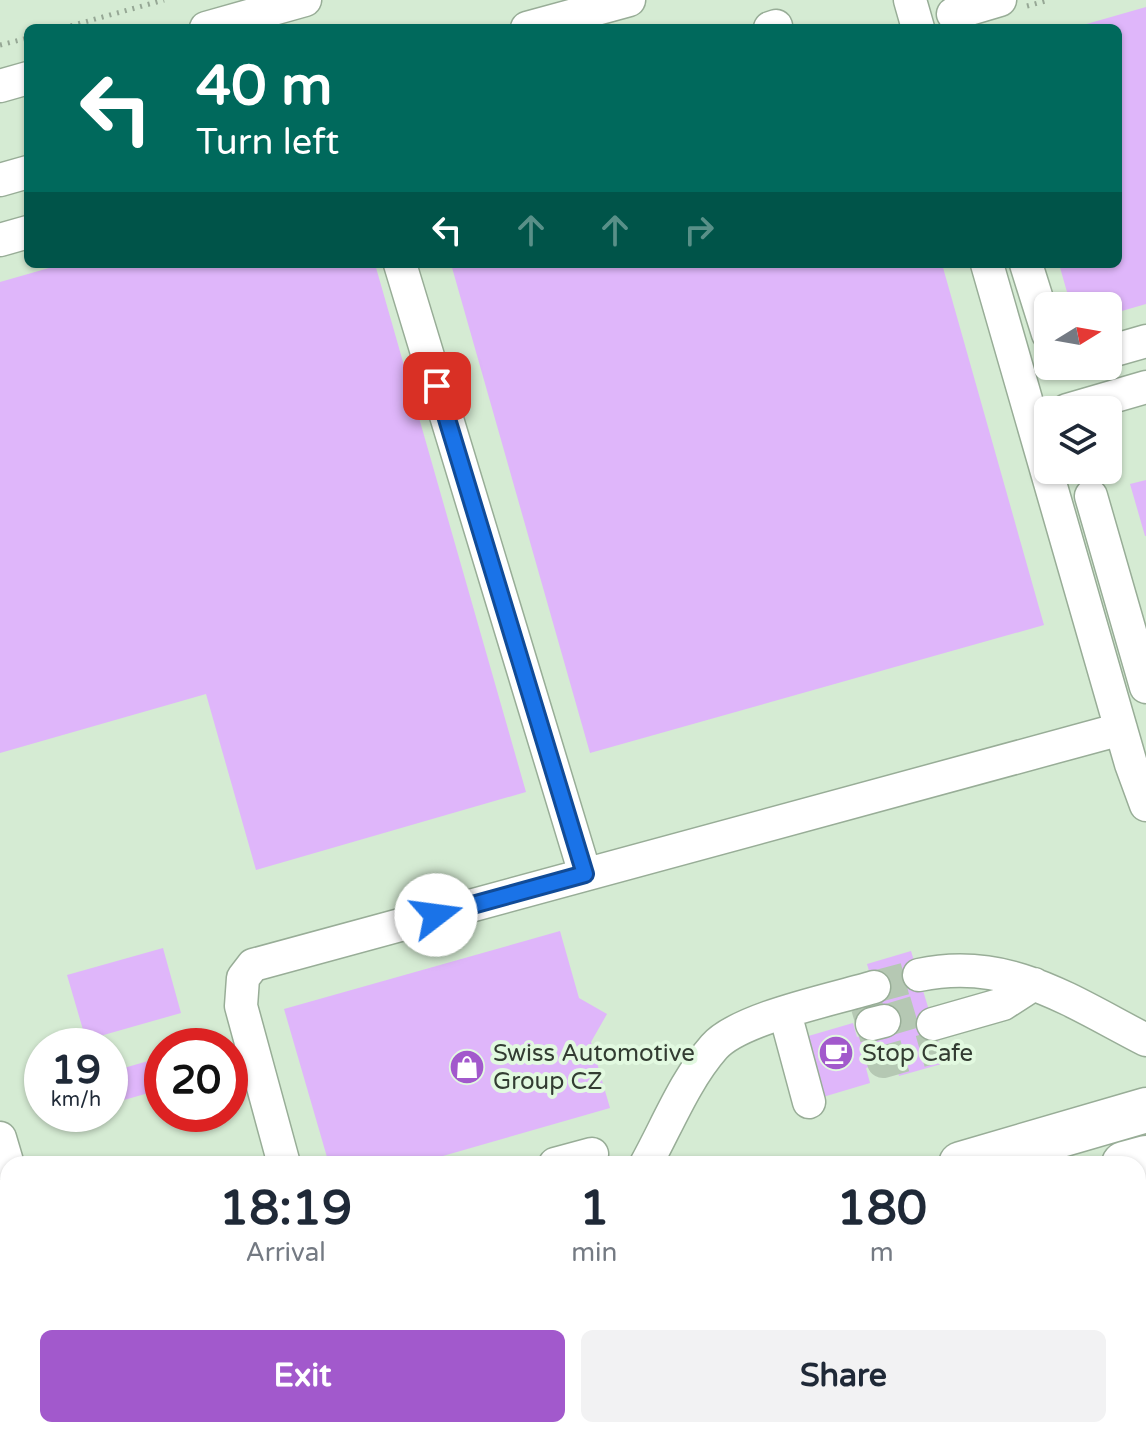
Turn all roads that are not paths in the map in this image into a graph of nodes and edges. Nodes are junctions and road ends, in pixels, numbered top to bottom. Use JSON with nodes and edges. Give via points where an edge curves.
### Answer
{"nodes":[{"id":1,"x":305,"y":0,"type":"edge"},
{"id":2,"x":910,"y":0,"type":"edge"},
{"id":3,"x":1000,"y":0,"type":"edge"},
{"id":4,"x":620,"y":11,"type":"edge"},
{"id":5,"x":953,"y":14,"type":"edge"},
{"id":6,"x":220,"y":24,"type":"edge"},
{"id":7,"x":549,"y":24,"type":"edge"},
{"id":8,"x":917,"y":24,"type":"edge"},
{"id":9,"x":24,"y":79,"type":"edge"},
{"id":10,"x":0,"y":86,"type":"edge"},
{"id":11,"x":24,"y":173,"type":"edge"},
{"id":12,"x":0,"y":180,"type":"edge"},
{"id":13,"x":24,"y":233,"type":"edge"},
{"id":14,"x":0,"y":240,"type":"edge"},
{"id":15,"x":401,"y":268,"type":"edge"},
{"id":16,"x":988,"y":268,"type":"edge"},
{"id":17,"x":1027,"y":268,"type":"edge"},
{"id":18,"x":1035,"y":292,"type":"edge"},
{"id":19,"x":1146,"y":341,"type":"edge"},
{"id":20,"x":1122,"y":348,"type":"edge"},
{"id":21,"x":1146,"y":387,"type":"edge"},
{"id":22,"x":1115,"y":396,"type":"edge"},
{"id":23,"x":1034,"y":401,"type":"edge"},
{"id":24,"x":1057,"y":484,"type":"edge"},
{"id":25,"x":1091,"y":496,"type":"dead end"},
{"id":26,"x":1105,"y":672,"type":"junction"},
{"id":27,"x":1142,"y":675,"type":"edge"},
{"id":28,"x":1121,"y":729,"type":"junction"},
{"id":29,"x":1146,"y":805,"type":"edge"},
{"id":30,"x":585,"y":874,"type":"junction"},
{"id":31,"x":1020,"y":990,"type":"junction"},
{"id":32,"x":873,"y":1005,"type":"tunnel mouth"},
{"id":33,"x":785,"y":1013,"type":"junction"},
{"id":34,"x":1146,"y":1040,"type":"edge"},
{"id":35,"x":809,"y":1102,"type":"dead end"},
{"id":36,"x":1146,"y":1110,"type":"edge"},
{"id":37,"x":592,"y":1154,"type":"dead end"},
{"id":38,"x":282,"y":1156,"type":"edge"},
{"id":39,"x":585,"y":1156,"type":"edge"},
{"id":40,"x":650,"y":1156,"type":"edge"},
{"id":41,"x":988,"y":1156,"type":"edge"}],
"edges":[{"from":1,"to":6,"type":"street"},
{"from":2,"to":8,"type":"street"},
{"from":3,"to":5,"type":"street"},
{"from":4,"to":7,"type":"street"},
{"from":9,"to":10,"type":"street"},
{"from":11,"to":12,"type":"street"},
{"from":13,"to":14,"type":"street"},
{"from":15,"to":30,"type":"street"},
{"from":16,"to":23,"type":"street"},
{"from":17,"to":18,"type":"street"},
{"from":19,"to":20,"type":"street"},
{"from":21,"to":22,"type":"street"},
{"from":24,"to":26,"type":"street"},
{"from":25,"to":27,"type":"street"},
{"from":26,"to":27,"type":"street"},
{"from":26,"to":28,"type":"street"},
{"from":28,"to":29,"type":"street"},
{"from":28,"to":30,"type":"street"},
{"from":30,"to":38,"type":"street","via":[[253,965],[243,978],[241,1006]]},
{"from":31,"to":31,"type":"street","via":[[985,972],[951,968],[928,1009]]},
{"from":31,"to":34,"type":"street"},
{"from":32,"to":33,"type":"street"},
{"from":33,"to":35,"type":"street"},
{"from":33,"to":40,"type":"street","via":[[750,1024],[715,1044]]},
{"from":36,"to":41,"type":"highway"},
{"from":37,"to":39,"type":"street"}]}
